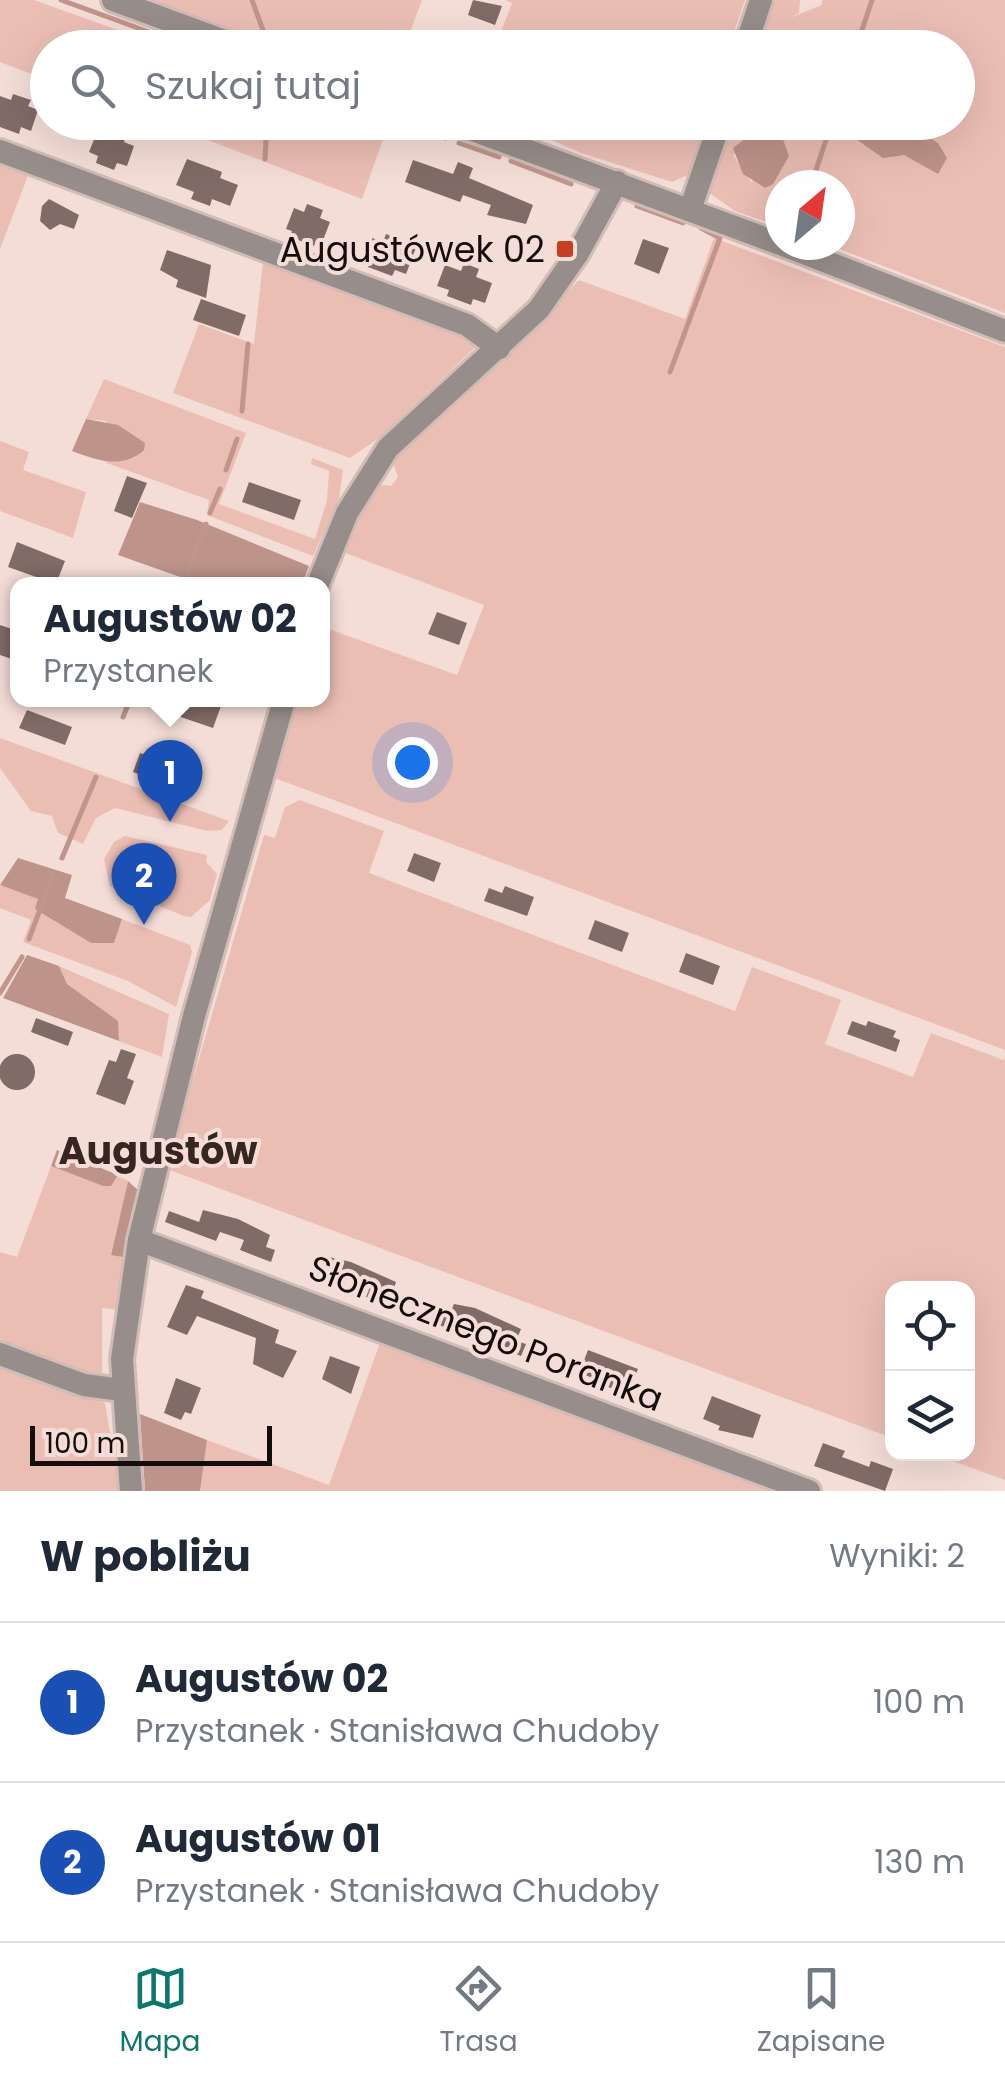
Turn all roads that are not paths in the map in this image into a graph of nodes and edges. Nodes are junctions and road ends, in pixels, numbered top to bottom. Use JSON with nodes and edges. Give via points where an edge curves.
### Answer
{"nodes":[{"id":1,"x":114,"y":0,"type":"edge"},
{"id":2,"x":761,"y":0,"type":"edge"},
{"id":3,"x":195,"y":30,"type":"edge"},
{"id":4,"x":751,"y":30,"type":"edge"},
{"id":5,"x":500,"y":140,"type":"edge"},
{"id":6,"x":714,"y":140,"type":"edge"},
{"id":7,"x":0,"y":151,"type":"edge"},
{"id":8,"x":616,"y":182,"type":"junction"},
{"id":9,"x":690,"y":210,"type":"junction"},
{"id":10,"x":765,"y":238,"type":"edge"},
{"id":11,"x":822,"y":260,"type":"edge"},
{"id":12,"x":1005,"y":331,"type":"edge"},
{"id":13,"x":498,"y":348,"type":"junction"},
{"id":14,"x":321,"y":577,"type":"edge"},
{"id":15,"x":282,"y":707,"type":"edge"},
{"id":16,"x":139,"y":1240,"type":"junction"},
{"id":17,"x":0,"y":1354,"type":"edge"},
{"id":18,"x":122,"y":1390,"type":"junction"},
{"id":19,"x":131,"y":1491,"type":"edge"},
{"id":20,"x":809,"y":1491,"type":"edge"}],
"edges":[{"from":1,"to":3,"type":"street"},
{"from":2,"to":4,"type":"street"},
{"from":5,"to":8,"type":"street"},
{"from":6,"to":9,"type":"street"},
{"from":7,"to":13,"type":"street","via":[[467,325]]},
{"from":8,"to":9,"type":"street"},
{"from":8,"to":13,"type":"street","via":[[561,282]]},
{"from":9,"to":10,"type":"street"},
{"from":11,"to":12,"type":"street"},
{"from":13,"to":14,"type":"street","via":[[388,448],[347,513]]},
{"from":15,"to":16,"type":"street"},
{"from":16,"to":18,"type":"street","via":[[123,1327]]},
{"from":16,"to":20,"type":"street","name":"Słonecznego Poranka"},
{"from":17,"to":18,"type":"street","via":[[84,1385]]},
{"from":18,"to":19,"type":"street"}]}
